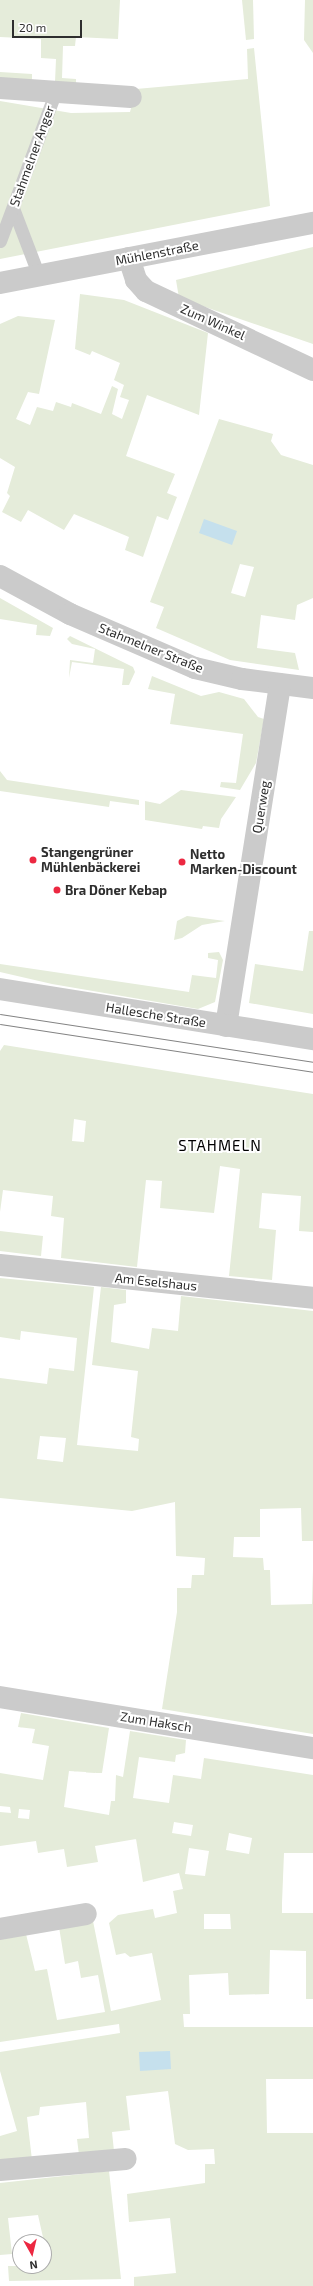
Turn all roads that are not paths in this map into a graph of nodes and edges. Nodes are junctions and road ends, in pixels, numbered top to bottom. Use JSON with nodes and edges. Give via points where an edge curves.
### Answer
{"nodes":[{"id":1,"x":0,"y":88,"type":"edge"},
{"id":2,"x":55,"y":93,"type":"junction"},
{"id":3,"x":131,"y":97,"type":"dead end"},
{"id":4,"x":13,"y":208,"type":"junction"},
{"id":5,"x":313,"y":223,"type":"edge"},
{"id":6,"x":0,"y":241,"type":"edge"},
{"id":7,"x":129,"y":258,"type":"junction"},
{"id":8,"x":39,"y":276,"type":"junction"},
{"id":9,"x":0,"y":283,"type":"edge"},
{"id":10,"x":313,"y":370,"type":"edge"},
{"id":11,"x":0,"y":576,"type":"edge"},
{"id":12,"x":280,"y":684,"type":"junction"},
{"id":13,"x":313,"y":688,"type":"edge"},
{"id":14,"x":0,"y":989,"type":"edge"},
{"id":15,"x":226,"y":1026,"type":"junction"},
{"id":16,"x":313,"y":1039,"type":"edge"},
{"id":17,"x":0,"y":1265,"type":"edge"},
{"id":18,"x":313,"y":1298,"type":"edge"},
{"id":19,"x":0,"y":1697,"type":"edge"},
{"id":20,"x":313,"y":1748,"type":"edge"},
{"id":21,"x":86,"y":1914,"type":"dead end"},
{"id":22,"x":0,"y":1928,"type":"edge"},
{"id":23,"x":126,"y":2159,"type":"dead end"},
{"id":24,"x":0,"y":2170,"type":"edge"}],
"edges":[{"from":1,"to":2,"type":"street","name":"Stahmelner Anger"},
{"from":2,"to":3,"type":"street","name":"Stahmelner Anger"},
{"from":2,"to":4,"type":"lane","name":"Stahmelner Anger"},
{"from":4,"to":6,"type":"lane","name":"Stahmelner Anger"},
{"from":4,"to":8,"type":"lane"},
{"from":5,"to":7,"type":"street","name":"Mühlenstraße"},
{"from":7,"to":8,"type":"street","name":"Mühlenstraße"},
{"from":7,"to":10,"type":"street","name":"Zum Winkel","via":[[136,280],[146,291]]},
{"from":8,"to":9,"type":"street","name":"Mühlenstraße"},
{"from":11,"to":12,"type":"street","name":"Stahmelner Straße","via":[[70,614],[195,668]]},
{"from":12,"to":13,"type":"street","name":"Stahmelner Straße"},
{"from":12,"to":15,"type":"street","name":"Querweg"},
{"from":14,"to":15,"type":"street","name":"Hallesche Straße"},
{"from":15,"to":16,"type":"street","name":"Hallesche Straße"},
{"from":17,"to":18,"type":"street","name":"Am Eselshaus"},
{"from":19,"to":20,"type":"street","name":"Zum Haksch"},
{"from":21,"to":22,"type":"street"},
{"from":23,"to":24,"type":"street"}]}
